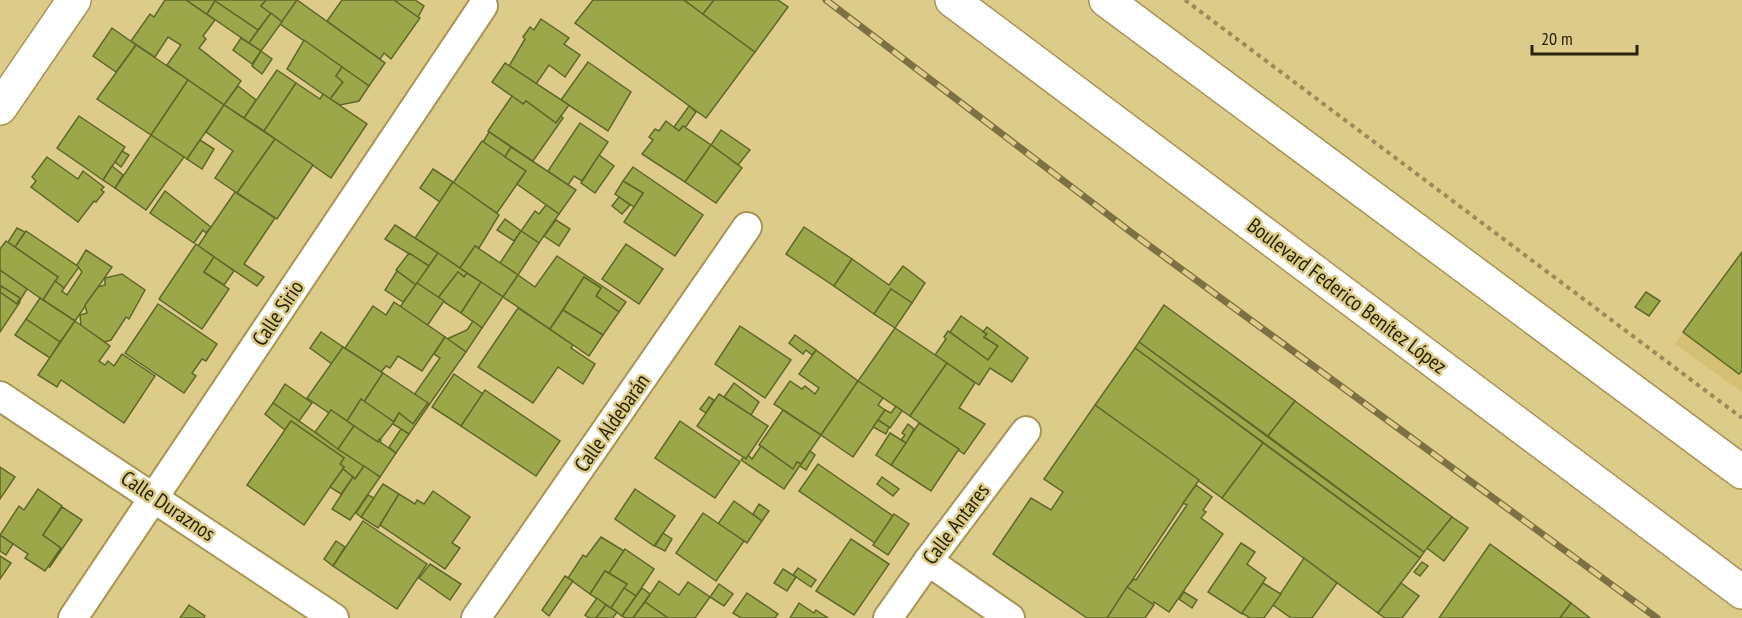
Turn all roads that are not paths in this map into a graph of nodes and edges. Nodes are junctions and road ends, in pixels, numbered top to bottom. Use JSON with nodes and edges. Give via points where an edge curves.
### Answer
{"nodes":[{"id":1,"x":74,"y":0,"type":"edge"},
{"id":2,"x":952,"y":0,"type":"edge"},
{"id":3,"x":1106,"y":0,"type":"edge"},
{"id":4,"x":483,"y":6,"type":"dead end"},
{"id":5,"x":0,"y":108,"type":"edge"},
{"id":6,"x":747,"y":227,"type":"dead end"},
{"id":7,"x":0,"y":396,"type":"edge"},
{"id":8,"x":1026,"y":431,"type":"dead end"},
{"id":9,"x":1742,"y":472,"type":"edge"},
{"id":10,"x":155,"y":497,"type":"junction"},
{"id":11,"x":928,"y":561,"type":"junction"},
{"id":12,"x":1742,"y":592,"type":"edge"},
{"id":13,"x":73,"y":618,"type":"edge"},
{"id":14,"x":334,"y":618,"type":"edge"},
{"id":15,"x":476,"y":618,"type":"edge"},
{"id":16,"x":888,"y":618,"type":"edge"},
{"id":17,"x":1010,"y":618,"type":"edge"}],
"edges":[{"from":1,"to":5,"type":"main road"},
{"from":2,"to":12,"type":"main road","name":"Boulevard Federico Benítez López"},
{"from":3,"to":9,"type":"main road"},
{"from":4,"to":10,"type":"street","name":"Calle Sirio"},
{"from":6,"to":15,"type":"street","name":"Calle Aldebarán"},
{"from":7,"to":10,"type":"street","name":"Calle Duraznos"},
{"from":8,"to":11,"type":"street","name":"Calle Antares"},
{"from":10,"to":13,"type":"street","name":"Calle Sirio"},
{"from":10,"to":14,"type":"street","name":"Calle Duraznos"},
{"from":11,"to":16,"type":"street","name":"Calle Antares"},
{"from":11,"to":17,"type":"street"}]}
